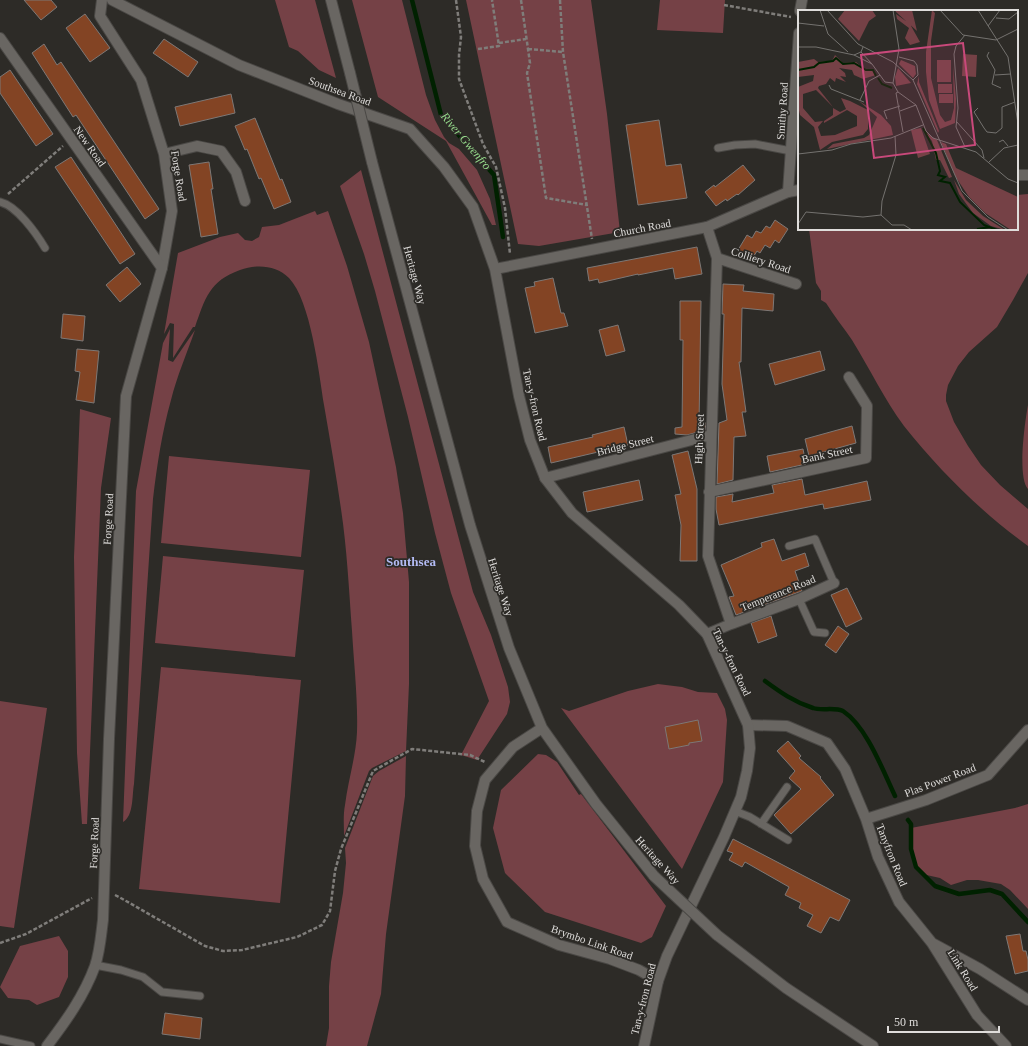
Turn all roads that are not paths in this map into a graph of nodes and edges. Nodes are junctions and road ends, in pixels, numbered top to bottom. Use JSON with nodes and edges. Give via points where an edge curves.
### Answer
{"nodes":[{"id":1,"x":102,"y":0,"type":"edge"},
{"id":2,"x":112,"y":0,"type":"edge"},
{"id":3,"x":331,"y":0,"type":"edge"},
{"id":4,"x":802,"y":0,"type":"edge"},
{"id":5,"x":800,"y":10,"type":"edge"},
{"id":6,"x":0,"y":38,"type":"edge"},
{"id":7,"x":798,"y":48,"type":"edge"},
{"id":8,"x":718,"y":148,"type":"dead end"},
{"id":9,"x":791,"y":151,"type":"junction"},
{"id":10,"x":164,"y":154,"type":"junction"},
{"id":11,"x":798,"y":190,"type":"edge"},
{"id":12,"x":788,"y":192,"type":"junction"},
{"id":13,"x":245,"y":201,"type":"dead end"},
{"id":14,"x":0,"y":202,"type":"edge"},
{"id":15,"x":707,"y":227,"type":"junction"},
{"id":16,"x":45,"y":248,"type":"dead end"},
{"id":17,"x":717,"y":258,"type":"junction"},
{"id":18,"x":162,"y":268,"type":"junction"},
{"id":19,"x":495,"y":269,"type":"junction"},
{"id":20,"x":796,"y":284,"type":"dead end"},
{"id":21,"x":849,"y":377,"type":"dead end"},
{"id":22,"x":711,"y":435,"type":"junction"},
{"id":23,"x":545,"y":478,"type":"junction"},
{"id":24,"x":709,"y":492,"type":"junction"},
{"id":25,"x":789,"y":546,"type":"dead end"},
{"id":26,"x":834,"y":583,"type":"joint"},
{"id":27,"x":799,"y":599,"type":"junction"},
{"id":28,"x":731,"y":624,"type":"junction"},
{"id":29,"x":825,"y":633,"type":"dead end"},
{"id":30,"x":707,"y":634,"type":"junction"},
{"id":31,"x":748,"y":725,"type":"junction"},
{"id":32,"x":542,"y":728,"type":"junction"},
{"id":33,"x":1028,"y":730,"type":"edge"},
{"id":34,"x":787,"y":787,"type":"dead end"},
{"id":35,"x":735,"y":811,"type":"junction"},
{"id":36,"x":866,"y":819,"type":"junction"},
{"id":37,"x":761,"y":824,"type":"junction"},
{"id":38,"x":788,"y":840,"type":"dead end"},
{"id":39,"x":932,"y":943,"type":"junction"},
{"id":40,"x":95,"y":965,"type":"junction"},
{"id":41,"x":658,"y":981,"type":"junction"},
{"id":42,"x":200,"y":996,"type":"dead end"},
{"id":43,"x":1028,"y":1000,"type":"edge"},
{"id":44,"x":0,"y":1039,"type":"edge"},
{"id":45,"x":31,"y":1046,"type":"edge"},
{"id":46,"x":47,"y":1046,"type":"edge"},
{"id":47,"x":644,"y":1046,"type":"edge"},
{"id":48,"x":873,"y":1046,"type":"edge"},
{"id":49,"x":1006,"y":1046,"type":"edge"}],
"edges":[{"from":1,"to":10,"type":"street","name":"Forge Road","via":[[100,16],[141,80]]},
{"from":2,"to":19,"type":"street","name":"Southsea Road","via":[[238,65],[410,129],[444,167],[473,207]]},
{"from":3,"to":32,"type":"street","name":"Heritage Way","bridge":true,"via":[[470,525],[509,648]]},
{"from":4,"to":5,"type":"street"},
{"from":6,"to":18,"type":"street","name":"New Road"},
{"from":7,"to":9,"type":"street","name":"Smithy Road"},
{"from":8,"to":9,"type":"lane","via":[[755,144]]},
{"from":9,"to":12,"type":"street","name":"Smithy Road"},
{"from":10,"to":13,"type":"street","via":[[197,146],[221,151],[236,172]]},
{"from":10,"to":18,"type":"street","name":"Forge Road","via":[[172,211]]},
{"from":11,"to":12,"type":"street","name":"Church Road"},
{"from":12,"to":15,"type":"street","name":"Church Road"},
{"from":14,"to":16,"type":"lane","via":[[18,213]]},
{"from":15,"to":17,"type":"street","name":"High Street"},
{"from":15,"to":19,"type":"street","name":"Church Road"},
{"from":17,"to":20,"type":"street","name":"Colliery Road"},
{"from":17,"to":22,"type":"street","name":"High Street"},
{"from":18,"to":40,"type":"street","name":"Forge Road","via":[[126,396],[104,892],[100,942]]},
{"from":19,"to":23,"type":"street","name":"Tan-y-fron Road","via":[[519,396],[530,440]]},
{"from":21,"to":24,"type":"street","name":"Bank Street","via":[[867,406],[866,458]]},
{"from":22,"to":23,"type":"street","name":"Bridge Street"},
{"from":22,"to":24,"type":"street","name":"High Street"},
{"from":23,"to":30,"type":"street","name":"Tan-y-fron Road","via":[[572,513],[679,605]]},
{"from":24,"to":28,"type":"street","name":"High Street","via":[[708,556]]},
{"from":25,"to":26,"type":"lane","via":[[815,539]]},
{"from":26,"to":27,"type":"street","name":"Temperance Road"},
{"from":27,"to":28,"type":"street","name":"Temperance Road"},
{"from":27,"to":29,"type":"lane","via":[[814,632]]},
{"from":28,"to":30,"type":"street"},
{"from":30,"to":31,"type":"street","name":"Tan-y-fron Road"},
{"from":31,"to":35,"type":"street","name":"Tan-y-fron Road","via":[[750,748],[747,771]]},
{"from":31,"to":36,"type":"street","name":"Tanyfron Road","via":[[787,726],[827,743],[845,769]]},
{"from":32,"to":41,"type":"street","name":"Brymbo Link Road","via":[[513,747],[485,780],[477,811],[475,846],[483,879],[507,922],[559,944],[639,970]]},
{"from":32,"to":48,"type":"street","name":"Heritage Way","bridge":true,"via":[[596,804],[654,876],[717,935],[786,988]]},
{"from":33,"to":36,"type":"street","name":"Plas Power Road","via":[[988,775],[926,800]]},
{"from":34,"to":37,"type":"lane"},
{"from":35,"to":37,"type":"lane"},
{"from":35,"to":41,"type":"street","name":"Tan-y-fron Road","via":[[667,956]]},
{"from":36,"to":39,"type":"street","name":"Tanyfron Road","via":[[878,857],[899,902]]},
{"from":37,"to":38,"type":"lane"},
{"from":39,"to":43,"type":"street","name":"Tanyfron Road","via":[[980,969]]},
{"from":39,"to":49,"type":"street","name":"Link Road","via":[[977,1015]]},
{"from":40,"to":42,"type":"lane","via":[[143,977],[162,992]]},
{"from":40,"to":46,"type":"street","name":"Forge Road","via":[[81,998]]},
{"from":41,"to":47,"type":"street","name":"Tan-y-fron Road"},
{"from":44,"to":45,"type":"lane"}]}
